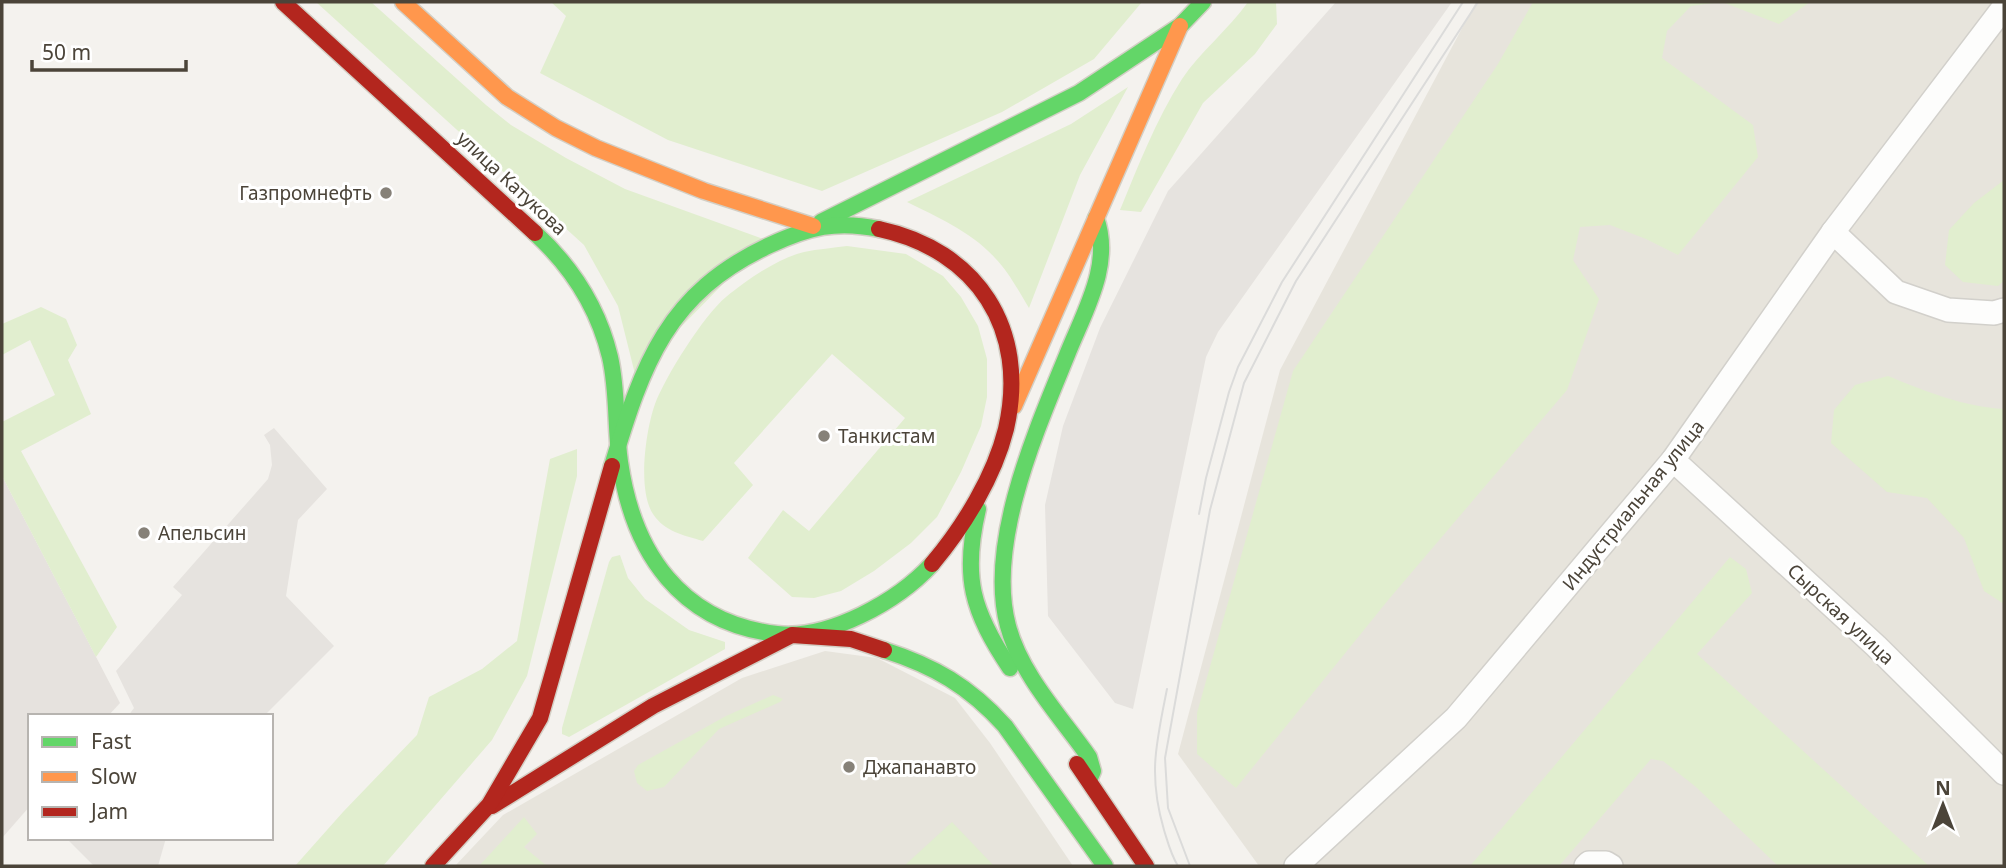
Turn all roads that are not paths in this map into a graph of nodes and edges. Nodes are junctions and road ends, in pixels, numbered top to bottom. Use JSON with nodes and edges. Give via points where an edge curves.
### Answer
{"nodes":[{"id":1,"x":283,"y":2,"type":"edge"},
{"id":2,"x":403,"y":2,"type":"edge"},
{"id":3,"x":1203,"y":2,"type":"edge"},
{"id":4,"x":2004,"y":7,"type":"edge"},
{"id":5,"x":1180,"y":26,"type":"junction"},
{"id":6,"x":1096,"y":218,"type":"junction"},
{"id":7,"x":813,"y":226,"type":"junction"},
{"id":8,"x":1833,"y":232,"type":"junction"},
{"id":9,"x":2004,"y":310,"type":"edge"},
{"id":10,"x":1008,"y":419,"type":"junction"},
{"id":11,"x":618,"y":449,"type":"junction"},
{"id":12,"x":1673,"y":460,"type":"junction"},
{"id":13,"x":987,"y":479,"type":"junction"},
{"id":14,"x":792,"y":635,"type":"junction"},
{"id":15,"x":2004,"y":773,"type":"edge"},
{"id":16,"x":1089,"y":780,"type":"junction"},
{"id":17,"x":486,"y":809,"type":"junction"},
{"id":18,"x":433,"y":866,"type":"edge"},
{"id":19,"x":1105,"y":866,"type":"edge"},
{"id":20,"x":1146,"y":866,"type":"edge"},
{"id":21,"x":1296,"y":866,"type":"edge"},
{"id":22,"x":1586,"y":866,"type":"edge"},
{"id":23,"x":1611,"y":866,"type":"edge"}],
"edges":[{"from":1,"to":11,"type":"main road","name":"улица Катукова","via":[[558,255],[574,275],[601,326],[611,360]]},
{"from":2,"to":7,"type":"main road","via":[[507,97],[556,128],[704,191]]},
{"from":3,"to":5,"type":"main road"},
{"from":4,"to":8,"type":"street","name":"Индустриальная улица"},
{"from":5,"to":6,"type":"main road"},
{"from":5,"to":7,"type":"main road","via":[[1079,93]]},
{"from":6,"to":10,"type":"main road"},
{"from":6,"to":16,"type":"main road","via":[[1103,243],[1100,265],[1042,419],[1007,529],[1003,589],[1009,626],[1026,664],[1089,757],[1093,771]]},
{"from":7,"to":10,"type":"main road","via":[[869,227],[904,236],[937,249],[964,267],[990,298],[1004,334],[1010,370]]},
{"from":7,"to":11,"type":"main road","via":[[746,256],[711,278],[680,310],[639,384]]},
{"from":8,"to":9,"type":"street","via":[[1896,292],[1948,310]]},
{"from":8,"to":12,"type":"street","name":"Индустриальная улица"},
{"from":10,"to":13,"type":"main road"},
{"from":11,"to":14,"type":"main road","via":[[638,528],[672,586],[696,606],[725,620],[753,630]]},
{"from":11,"to":17,"type":"main road","via":[[537,725]]},
{"from":12,"to":15,"type":"street","name":"Сырская улица","via":[[1876,646]]},
{"from":12,"to":21,"type":"street","name":"Индустриальная улица","via":[[1456,718]]},
{"from":13,"to":14,"type":"main road","via":[[946,545],[911,585],[842,622]]},
{"from":13,"to":16,"type":"main road","via":[[969,550],[972,599],[991,641]]},
{"from":14,"to":17,"type":"main road","via":[[653,706]]},
{"from":14,"to":19,"type":"main road","via":[[872,645],[941,672],[966,689],[1005,726]]},
{"from":16,"to":20,"type":"main road"},
{"from":17,"to":18,"type":"main road"},
{"from":22,"to":23,"type":"street"}]}
